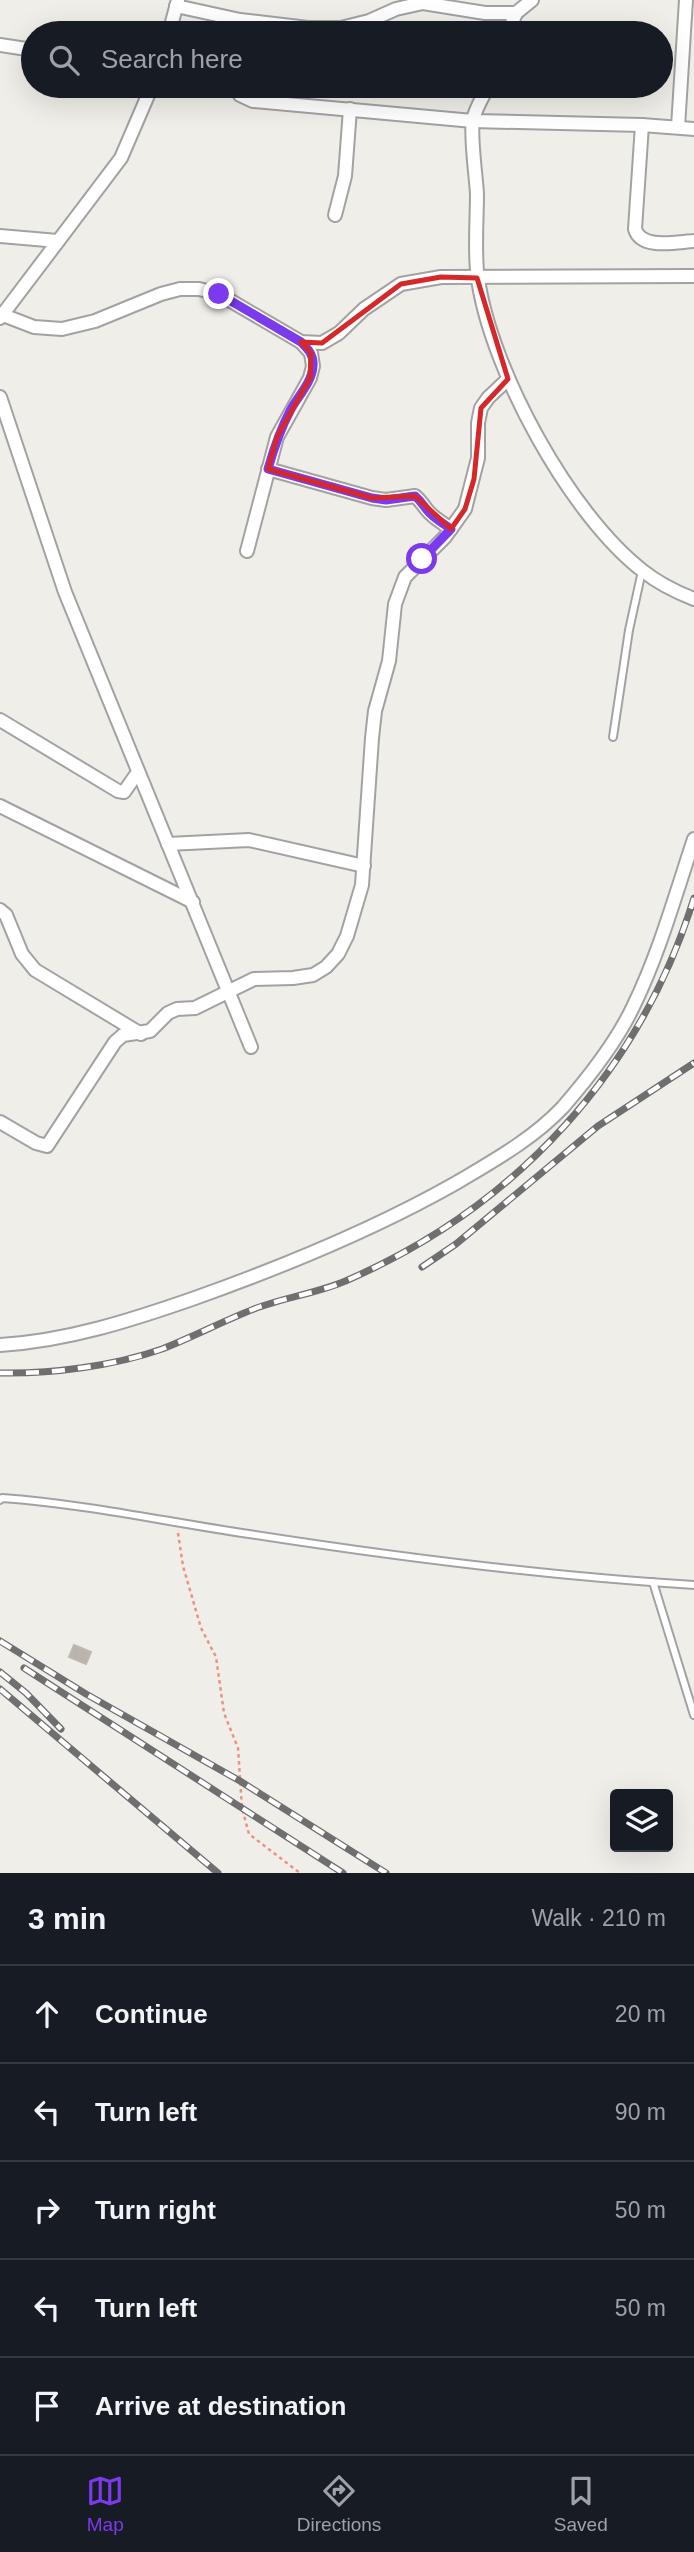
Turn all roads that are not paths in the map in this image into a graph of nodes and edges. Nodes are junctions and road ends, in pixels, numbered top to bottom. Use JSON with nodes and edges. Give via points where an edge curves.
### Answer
{"nodes":[{"id":1,"x":532,"y":0,"type":"edge"},
{"id":2,"x":686,"y":0,"type":"edge"},
{"id":3,"x":177,"y":3,"type":"edge"},
{"id":4,"x":516,"y":13,"type":"junction"},
{"id":5,"x":172,"y":21,"type":"edge"},
{"id":6,"x":224,"y":21,"type":"edge"},
{"id":7,"x":371,"y":21,"type":"edge"},
{"id":8,"x":513,"y":21,"type":"edge"},
{"id":9,"x":0,"y":45,"type":"edge"},
{"id":10,"x":21,"y":48,"type":"edge"},
{"id":11,"x":147,"y":98,"type":"edge"},
{"id":12,"x":246,"y":98,"type":"edge"},
{"id":13,"x":483,"y":98,"type":"edge"},
{"id":14,"x":350,"y":109,"type":"junction"},
{"id":15,"x":472,"y":121,"type":"junction"},
{"id":16,"x":642,"y":125,"type":"junction"},
{"id":17,"x":678,"y":127,"type":"junction"},
{"id":18,"x":694,"y":129,"type":"edge"},
{"id":19,"x":335,"y":215,"type":"dead end"},
{"id":20,"x":0,"y":236,"type":"edge"},
{"id":21,"x":58,"y":241,"type":"junction"},
{"id":22,"x":694,"y":241,"type":"edge"},
{"id":23,"x":694,"y":276,"type":"edge"},
{"id":24,"x":477,"y":278,"type":"junction"},
{"id":25,"x":1,"y":316,"type":"edge"},
{"id":26,"x":301,"y":342,"type":"junction"},
{"id":27,"x":508,"y":379,"type":"junction"},
{"id":28,"x":0,"y":397,"type":"edge"},
{"id":29,"x":4,"y":423,"type":"edge"},
{"id":30,"x":268,"y":469,"type":"junction"},
{"id":31,"x":451,"y":529,"type":"junction"},
{"id":32,"x":247,"y":551,"type":"dead end"},
{"id":33,"x":642,"y":570,"type":"junction"},
{"id":34,"x":694,"y":598,"type":"edge"},
{"id":35,"x":0,"y":720,"type":"edge"},
{"id":36,"x":613,"y":737,"type":"dead end"},
{"id":37,"x":138,"y":772,"type":"junction"},
{"id":38,"x":0,"y":806,"type":"edge"},
{"id":39,"x":694,"y":839,"type":"edge"},
{"id":40,"x":168,"y":844,"type":"junction"},
{"id":41,"x":364,"y":866,"type":"junction"},
{"id":42,"x":193,"y":902,"type":"junction"},
{"id":43,"x":0,"y":909,"type":"edge"},
{"id":44,"x":228,"y":991,"type":"junction"},
{"id":45,"x":142,"y":1034,"type":"junction"},
{"id":46,"x":251,"y":1047,"type":"dead end"},
{"id":47,"x":0,"y":1122,"type":"edge"},
{"id":48,"x":0,"y":1345,"type":"edge"},
{"id":49,"x":1,"y":1498,"type":"edge"},
{"id":50,"x":653,"y":1582,"type":"junction"},
{"id":51,"x":694,"y":1585,"type":"edge"},
{"id":52,"x":694,"y":1715,"type":"edge"}],
"edges":[{"from":1,"to":4,"type":"street"},
{"from":2,"to":17,"type":"street"},
{"from":3,"to":5,"type":"street"},
{"from":3,"to":6,"type":"street"},
{"from":4,"to":7,"type":"street","via":[[423,3]]},
{"from":4,"to":8,"type":"street"},
{"from":9,"to":10,"type":"street"},
{"from":11,"to":21,"type":"street","via":[[121,158]]},
{"from":12,"to":14,"type":"street"},
{"from":13,"to":15,"type":"street"},
{"from":14,"to":15,"type":"street"},
{"from":14,"to":19,"type":"street","via":[[345,176]]},
{"from":15,"to":16,"type":"street"},
{"from":15,"to":24,"type":"street"},
{"from":16,"to":17,"type":"street"},
{"from":16,"to":22,"type":"street","via":[[637,237],[651,242]]},
{"from":17,"to":18,"type":"street"},
{"from":20,"to":21,"type":"street"},
{"from":21,"to":25,"type":"street"},
{"from":23,"to":24,"type":"street"},
{"from":24,"to":26,"type":"street","via":[[441,277],[401,284],[322,343]]},
{"from":24,"to":27,"type":"street"},
{"from":25,"to":26,"type":"street","via":[[34,327],[62,329],[180,289],[199,289],[219,294]]},
{"from":26,"to":30,"type":"street","via":[[311,353],[310,378],[277,437]]},
{"from":27,"to":31,"type":"street","via":[[481,408],[474,479],[465,509]]},
{"from":27,"to":33,"type":"street","via":[[573,495]]},
{"from":28,"to":29,"type":"street"},
{"from":29,"to":37,"type":"street","via":[[65,592]]},
{"from":30,"to":31,"type":"street","via":[[372,498],[415,496],[436,520]]},
{"from":30,"to":32,"type":"street"},
{"from":31,"to":41,"type":"street","via":[[405,577],[395,604],[389,661],[374,724]]},
{"from":33,"to":34,"type":"street"},
{"from":33,"to":36,"type":"lane"},
{"from":35,"to":37,"type":"street","via":[[118,791],[124,792]]},
{"from":37,"to":40,"type":"street"},
{"from":38,"to":42,"type":"street"},
{"from":39,"to":48,"type":"street","via":[[655,957],[632,1010],[561,1109],[507,1154],[424,1201],[244,1280],[78,1334]]},
{"from":40,"to":41,"type":"street","via":[[249,840]]},
{"from":40,"to":42,"type":"street"},
{"from":41,"to":44,"type":"street","via":[[358,906],[347,936],[326,967],[313,975],[254,979]]},
{"from":42,"to":44,"type":"street"},
{"from":43,"to":45,"type":"street","via":[[34,970]]},
{"from":44,"to":45,"type":"street","via":[[195,1008],[168,1013]]},
{"from":44,"to":46,"type":"street"},
{"from":45,"to":47,"type":"street","via":[[124,1035],[116,1042],[47,1146]]},
{"from":49,"to":50,"type":"lane","via":[[388,1555]]},
{"from":50,"to":51,"type":"lane"},
{"from":50,"to":52,"type":"lane"}]}
